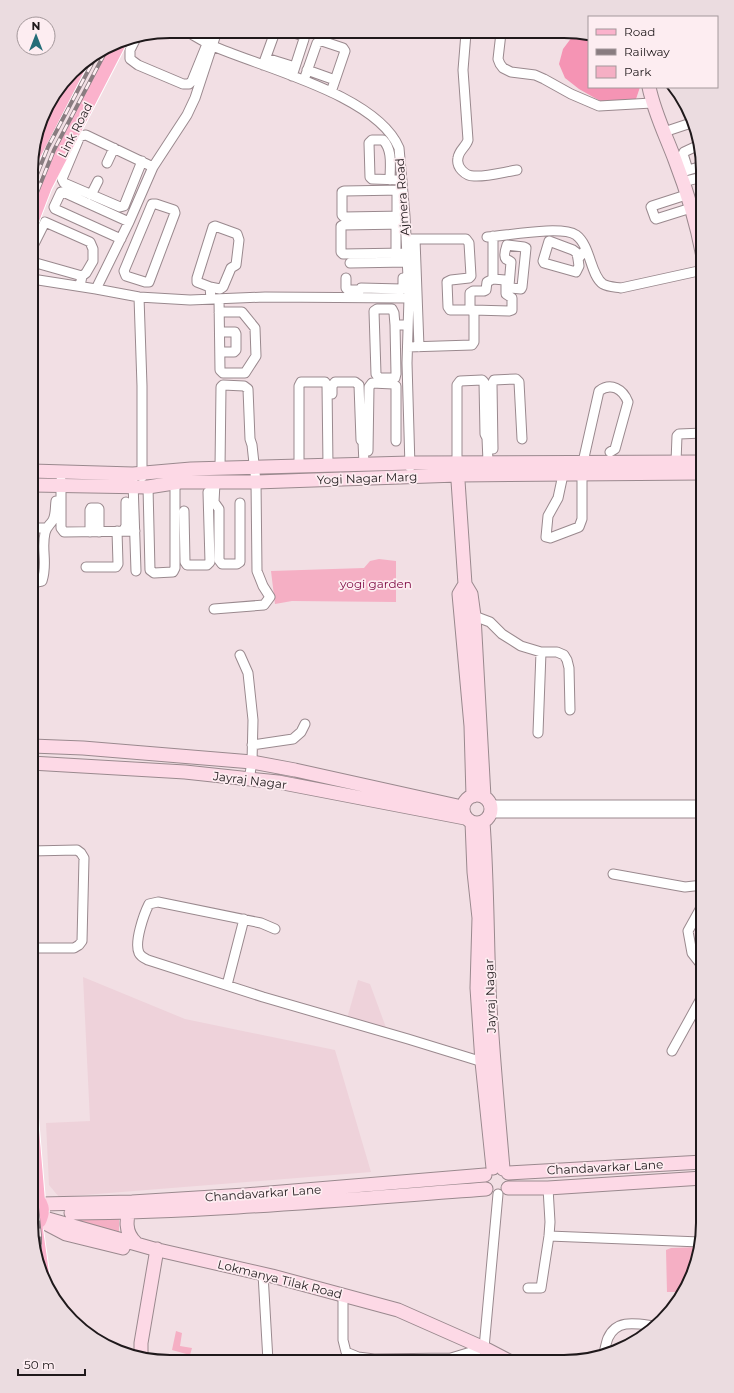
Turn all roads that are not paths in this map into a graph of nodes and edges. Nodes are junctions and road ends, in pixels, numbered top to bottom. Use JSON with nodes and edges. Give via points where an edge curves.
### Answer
{"nodes":[{"id":1,"x":199,"y":38,"type":"edge"},
{"id":2,"x":213,"y":38,"type":"edge"},
{"id":3,"x":273,"y":38,"type":"edge"},
{"id":4,"x":304,"y":38,"type":"edge"},
{"id":5,"x":466,"y":38,"type":"edge"},
{"id":6,"x":500,"y":38,"type":"edge"},
{"id":7,"x":210,"y":44,"type":"junction"},
{"id":8,"x":123,"y":47,"type":"edge"},
{"id":9,"x":120,"y":48,"type":"edge"},
{"id":10,"x":264,"y":61,"type":"junction"},
{"id":11,"x":307,"y":70,"type":"junction"},
{"id":12,"x":293,"y":71,"type":"junction"},
{"id":13,"x":304,"y":80,"type":"junction"},
{"id":14,"x":335,"y":80,"type":"junction"},
{"id":15,"x":70,"y":84,"type":"edge"},
{"id":16,"x":649,"y":88,"type":"edge"},
{"id":17,"x":331,"y":92,"type":"junction"},
{"id":18,"x":652,"y":103,"type":"junction"},
{"id":19,"x":688,"y":124,"type":"edge"},
{"id":20,"x":664,"y":132,"type":"junction"},
{"id":21,"x":388,"y":139,"type":"junction"},
{"id":22,"x":41,"y":140,"type":"edge"},
{"id":23,"x":693,"y":143,"type":"edge"},
{"id":24,"x":114,"y":148,"type":"junction"},
{"id":25,"x":694,"y":148,"type":"edge"},
{"id":26,"x":671,"y":150,"type":"junction"},
{"id":27,"x":142,"y":162,"type":"junction"},
{"id":28,"x":107,"y":163,"type":"dead end"},
{"id":29,"x":153,"y":167,"type":"junction"},
{"id":30,"x":696,"y":169,"type":"edge"},
{"id":31,"x":517,"y":170,"type":"dead end"},
{"id":32,"x":683,"y":174,"type":"junction"},
{"id":33,"x":696,"y":176,"type":"edge"},
{"id":34,"x":390,"y":180,"type":"junction"},
{"id":35,"x":98,"y":182,"type":"dead end"},
{"id":36,"x":400,"y":187,"type":"junction"},
{"id":37,"x":91,"y":195,"type":"junction"},
{"id":38,"x":125,"y":201,"type":"junction"},
{"id":39,"x":696,"y":214,"type":"edge"},
{"id":40,"x":130,"y":215,"type":"junction"},
{"id":41,"x":38,"y":216,"type":"edge"},
{"id":42,"x":696,"y":217,"type":"edge"},
{"id":43,"x":146,"y":219,"type":"junction"},
{"id":44,"x":401,"y":219,"type":"junction"},
{"id":45,"x":38,"y":220,"type":"edge"},
{"id":46,"x":552,"y":231,"type":"junction"},
{"id":47,"x":521,"y":234,"type":"junction"},
{"id":48,"x":118,"y":238,"type":"junction"},
{"id":49,"x":406,"y":238,"type":"junction"},
{"id":50,"x":415,"y":239,"type":"junction"},
{"id":51,"x":549,"y":241,"type":"junction"},
{"id":52,"x":521,"y":246,"type":"junction"},
{"id":53,"x":116,"y":248,"type":"junction"},
{"id":54,"x":396,"y":248,"type":"dead end"},
{"id":55,"x":586,"y":248,"type":"junction"},
{"id":56,"x":131,"y":255,"type":"junction"},
{"id":57,"x":38,"y":259,"type":"edge"},
{"id":58,"x":405,"y":259,"type":"junction"},
{"id":59,"x":578,"y":259,"type":"junction"},
{"id":60,"x":350,"y":263,"type":"dead end"},
{"id":61,"x":696,"y":272,"type":"edge"},
{"id":62,"x":82,"y":276,"type":"junction"},
{"id":63,"x":346,"y":278,"type":"dead end"},
{"id":64,"x":493,"y":279,"type":"junction"},
{"id":65,"x":38,"y":280,"type":"edge"},
{"id":66,"x":80,"y":286,"type":"junction"},
{"id":67,"x":210,"y":287,"type":"junction"},
{"id":68,"x":366,"y":288,"type":"junction"},
{"id":69,"x":96,"y":289,"type":"junction"},
{"id":70,"x":387,"y":289,"type":"junction"},
{"id":71,"x":139,"y":297,"type":"junction"},
{"id":72,"x":366,"y":298,"type":"junction"},
{"id":73,"x":387,"y":298,"type":"junction"},
{"id":74,"x":409,"y":298,"type":"junction"},
{"id":75,"x":215,"y":299,"type":"junction"},
{"id":76,"x":219,"y":312,"type":"junction"},
{"id":77,"x":395,"y":325,"type":"junction"},
{"id":78,"x":408,"y":326,"type":"junction"},
{"id":79,"x":220,"y":332,"type":"junction"},
{"id":80,"x":408,"y":347,"type":"junction"},
{"id":81,"x":419,"y":347,"type":"junction"},
{"id":82,"x":220,"y":352,"type":"junction"},
{"id":83,"x":407,"y":363,"type":"junction"},
{"id":84,"x":396,"y":364,"type":"junction"},
{"id":85,"x":396,"y":410,"type":"junction"},
{"id":86,"x":409,"y":410,"type":"junction"},
{"id":87,"x":696,"y":434,"type":"edge"},
{"id":88,"x":522,"y":439,"type":"dead end"},
{"id":89,"x":396,"y":441,"type":"dead end"},
{"id":90,"x":491,"y":462,"type":"junction"},
{"id":91,"x":410,"y":463,"type":"junction"},
{"id":92,"x":615,"y":463,"type":"junction"},
{"id":93,"x":696,"y":463,"type":"edge"},
{"id":94,"x":366,"y":464,"type":"junction"},
{"id":95,"x":330,"y":466,"type":"junction"},
{"id":96,"x":671,"y":466,"type":"junction"},
{"id":97,"x":299,"y":467,"type":"junction"},
{"id":98,"x":220,"y":468,"type":"junction"},
{"id":99,"x":254,"y":468,"type":"junction"},
{"id":100,"x":519,"y":468,"type":"junction"},
{"id":101,"x":564,"y":468,"type":"junction"},
{"id":102,"x":582,"y":468,"type":"junction"},
{"id":103,"x":457,"y":469,"type":"junction"},
{"id":104,"x":38,"y":471,"type":"edge"},
{"id":105,"x":696,"y":471,"type":"edge"},
{"id":106,"x":59,"y":473,"type":"junction"},
{"id":107,"x":410,"y":477,"type":"junction"},
{"id":108,"x":140,"y":482,"type":"junction"},
{"id":109,"x":256,"y":482,"type":"junction"},
{"id":110,"x":175,"y":483,"type":"junction"},
{"id":111,"x":211,"y":483,"type":"junction"},
{"id":112,"x":38,"y":485,"type":"edge"},
{"id":113,"x":59,"y":486,"type":"junction"},
{"id":114,"x":126,"y":502,"type":"dead end"},
{"id":115,"x":240,"y":503,"type":"dead end"},
{"id":116,"x":184,"y":511,"type":"dead end"},
{"id":117,"x":256,"y":522,"type":"junction"},
{"id":118,"x":240,"y":523,"type":"junction"},
{"id":119,"x":38,"y":528,"type":"edge"},
{"id":120,"x":46,"y":528,"type":"junction"},
{"id":121,"x":120,"y":531,"type":"junction"},
{"id":122,"x":135,"y":531,"type":"junction"},
{"id":123,"x":86,"y":567,"type":"dead end"},
{"id":124,"x":136,"y":570,"type":"dead end"},
{"id":125,"x":38,"y":582,"type":"edge"},
{"id":126,"x":465,"y":584,"type":"junction"},
{"id":127,"x":214,"y":609,"type":"dead end"},
{"id":128,"x":474,"y":616,"type":"junction"},
{"id":129,"x":541,"y":652,"type":"junction"},
{"id":130,"x":240,"y":656,"type":"dead end"},
{"id":131,"x":570,"y":710,"type":"dead end"},
{"id":132,"x":475,"y":720,"type":"junction"},
{"id":133,"x":305,"y":724,"type":"dead end"},
{"id":134,"x":538,"y":733,"type":"dead end"},
{"id":135,"x":252,"y":745,"type":"junction"},
{"id":136,"x":38,"y":746,"type":"edge"},
{"id":137,"x":38,"y":762,"type":"edge"},
{"id":138,"x":252,"y":762,"type":"junction"},
{"id":139,"x":249,"y":780,"type":"junction"},
{"id":140,"x":696,"y":806,"type":"edge"},
{"id":141,"x":630,"y":809,"type":"junction"},
{"id":142,"x":477,"y":810,"type":"junction"},
{"id":143,"x":696,"y":813,"type":"edge"},
{"id":144,"x":38,"y":852,"type":"edge"},
{"id":145,"x":613,"y":874,"type":"dead end"},
{"id":146,"x":696,"y":886,"type":"edge"},
{"id":147,"x":696,"y":917,"type":"edge"},
{"id":148,"x":244,"y":919,"type":"junction"},
{"id":149,"x":275,"y":929,"type":"dead end"},
{"id":150,"x":38,"y":948,"type":"edge"},
{"id":151,"x":696,"y":958,"type":"edge"},
{"id":152,"x":227,"y":985,"type":"junction"},
{"id":153,"x":696,"y":1008,"type":"edge"},
{"id":154,"x":672,"y":1051,"type":"dead end"},
{"id":155,"x":488,"y":1064,"type":"junction"},
{"id":156,"x":696,"y":1162,"type":"edge"},
{"id":157,"x":497,"y":1171,"type":"junction"},
{"id":158,"x":696,"y":1178,"type":"edge"},
{"id":159,"x":548,"y":1188,"type":"junction"},
{"id":160,"x":498,"y":1191,"type":"junction"},
{"id":161,"x":130,"y":1207,"type":"junction"},
{"id":162,"x":38,"y":1212,"type":"edge"},
{"id":163,"x":38,"y":1212,"type":"edge"},
{"id":164,"x":38,"y":1213,"type":"edge"},
{"id":165,"x":38,"y":1224,"type":"edge"},
{"id":166,"x":549,"y":1236,"type":"junction"},
{"id":167,"x":39,"y":1239,"type":"edge"},
{"id":168,"x":694,"y":1242,"type":"edge"},
{"id":169,"x":136,"y":1243,"type":"junction"},
{"id":170,"x":153,"y":1252,"type":"junction"},
{"id":171,"x":263,"y":1277,"type":"junction"},
{"id":172,"x":528,"y":1288,"type":"dead end"},
{"id":173,"x":343,"y":1299,"type":"junction"},
{"id":174,"x":648,"y":1325,"type":"edge"},
{"id":175,"x":605,"y":1348,"type":"edge"},
{"id":176,"x":132,"y":1349,"type":"edge"},
{"id":177,"x":481,"y":1349,"type":"junction"},
{"id":178,"x":141,"y":1351,"type":"edge"},
{"id":179,"x":268,"y":1355,"type":"edge"},
{"id":180,"x":353,"y":1355,"type":"edge"},
{"id":181,"x":461,"y":1355,"type":"edge"},
{"id":182,"x":488,"y":1355,"type":"edge"},
{"id":183,"x":495,"y":1355,"type":"edge"}],
"edges":[{"from":1,"to":7,"type":"street","name":"Ajmera Road"},
{"from":2,"to":7,"type":"street"},
{"from":3,"to":10,"type":"street"},
{"from":4,"to":12,"type":"street"},
{"from":5,"to":31,"type":"street","via":[[463,70],[468,140],[460,151],[457,162],[460,169],[474,176]]},
{"from":6,"to":18,"type":"street","via":[[498,59],[500,64],[511,72],[535,75],[599,106]]},
{"from":7,"to":8,"type":"street","via":[[189,84],[138,65],[130,59]]},
{"from":7,"to":10,"type":"street","name":"Ajmera Road"},
{"from":7,"to":29,"type":"street","via":[[195,98],[187,115]]},
{"from":9,"to":41,"type":"main road","name":"Link Road","via":[[45,186]]},
{"from":10,"to":12,"type":"street","name":"Ajmera Road"},
{"from":11,"to":13,"type":"street"},
{"from":11,"to":14,"type":"street"},
{"from":11,"to":14,"type":"street","via":[[317,43],[322,41],[343,48],[345,51]]},
{"from":12,"to":13,"type":"street","name":"Ajmera Road"},
{"from":13,"to":17,"type":"street","name":"Ajmera Road"},
{"from":14,"to":17,"type":"street"},
{"from":15,"to":22,"type":"main road"},
{"from":16,"to":18,"type":"street"},
{"from":17,"to":21,"type":"street","name":"Ajmera Road","via":[[358,106],[380,122]]},
{"from":18,"to":20,"type":"street"},
{"from":19,"to":20,"type":"street"},
{"from":20,"to":26,"type":"street"},
{"from":21,"to":34,"type":"street"},
{"from":21,"to":34,"type":"street","via":[[372,140],[369,143],[370,177]]},
{"from":21,"to":36,"type":"street","name":"Ajmera Road","via":[[395,140],[398,148]]},
{"from":23,"to":26,"type":"street"},
{"from":24,"to":27,"type":"street"},
{"from":24,"to":28,"type":"street"},
{"from":24,"to":37,"type":"street","via":[[86,135],[80,136],[62,178],[64,183]]},
{"from":25,"to":32,"type":"street","via":[[683,154]]},
{"from":26,"to":32,"type":"street"},
{"from":27,"to":29,"type":"street"},
{"from":27,"to":38,"type":"street"},
{"from":29,"to":40,"type":"street"},
{"from":30,"to":32,"type":"street"},
{"from":32,"to":33,"type":"street"},
{"from":32,"to":39,"type":"street"},
{"from":32,"to":42,"type":"street","via":[[651,208],[656,219]]},
{"from":34,"to":36,"type":"street"},
{"from":35,"to":37,"type":"street"},
{"from":36,"to":44,"type":"street","name":"Ajmera Road"},
{"from":36,"to":44,"type":"street","via":[[344,191],[342,215]]},
{"from":37,"to":38,"type":"street","via":[[120,207],[124,206]]},
{"from":38,"to":40,"type":"street"},
{"from":40,"to":43,"type":"street"},
{"from":40,"to":48,"type":"street"},
{"from":40,"to":48,"type":"street","via":[[61,192],[55,209]]},
{"from":43,"to":56,"type":"street"},
{"from":43,"to":56,"type":"street","via":[[152,204],[174,210],[175,213],[149,282],[126,276],[124,271]]},
{"from":44,"to":49,"type":"street","name":"Ajmera Road"},
{"from":44,"to":54,"type":"street"},
{"from":44,"to":58,"type":"street","via":[[343,224],[341,252]]},
{"from":45,"to":62,"type":"street","via":[[90,242],[93,248],[93,261]]},
{"from":46,"to":47,"type":"street"},
{"from":46,"to":51,"type":"street"},
{"from":46,"to":55,"type":"street","via":[[576,235]]},
{"from":47,"to":52,"type":"street"},
{"from":47,"to":64,"type":"street","via":[[490,237]]},
{"from":48,"to":53,"type":"street"},
{"from":49,"to":50,"type":"street"},
{"from":49,"to":58,"type":"street","name":"Ajmera Road"},
{"from":50,"to":81,"type":"street"},
{"from":50,"to":81,"type":"street","via":[[466,239],[469,243],[471,276],[447,282],[448,307],[450,310],[471,310],[474,313],[472,345]]},
{"from":51,"to":59,"type":"street","via":[[573,250]]},
{"from":51,"to":59,"type":"street","via":[[544,263],[576,272],[579,266]]},
{"from":52,"to":52,"type":"street","via":[[526,248],[522,287],[511,288],[511,262],[505,257],[506,247]]},
{"from":53,"to":56,"type":"street"},
{"from":53,"to":69,"type":"street"},
{"from":55,"to":59,"type":"street"},
{"from":55,"to":61,"type":"street","via":[[596,274],[602,283],[610,286],[621,288]]},
{"from":57,"to":62,"type":"street"},
{"from":58,"to":60,"type":"street"},
{"from":58,"to":70,"type":"street","via":[[403,288]]},
{"from":58,"to":74,"type":"street","name":"Ajmera Road"},
{"from":62,"to":66,"type":"street"},
{"from":63,"to":68,"type":"street","via":[[348,290]]},
{"from":64,"to":64,"type":"street","via":[[487,282],[486,290],[473,291],[470,294],[470,309],[512,310],[512,298],[506,294],[505,280]]},
{"from":65,"to":66,"type":"street"},
{"from":66,"to":69,"type":"street"},
{"from":67,"to":67,"type":"street","via":[[197,282],[197,278],[215,226],[237,234],[239,240],[236,265],[231,268],[224,287]]},
{"from":67,"to":75,"type":"street"},
{"from":68,"to":70,"type":"street"},
{"from":68,"to":72,"type":"street"},
{"from":69,"to":71,"type":"street"},
{"from":70,"to":73,"type":"street"},
{"from":71,"to":75,"type":"street"},
{"from":71,"to":108,"type":"street"},
{"from":72,"to":73,"type":"street"},
{"from":72,"to":75,"type":"street"},
{"from":73,"to":74,"type":"street"},
{"from":74,"to":78,"type":"street","name":"Ajmera Road"},
{"from":75,"to":76,"type":"street"},
{"from":76,"to":79,"type":"street"},
{"from":76,"to":82,"type":"street","via":[[244,313],[255,328],[256,356],[245,373],[223,373],[220,370]]},
{"from":77,"to":78,"type":"street"},
{"from":77,"to":84,"type":"street"},
{"from":77,"to":84,"type":"street","via":[[392,309],[374,310],[376,374],[379,378],[395,378]]},
{"from":78,"to":80,"type":"street","name":"Ajmera Road"},
{"from":79,"to":82,"type":"street"},
{"from":79,"to":82,"type":"street","via":[[236,334],[236,350]]},
{"from":80,"to":81,"type":"street"},
{"from":80,"to":83,"type":"street","name":"Ajmera Road"},
{"from":83,"to":84,"type":"street"},
{"from":83,"to":86,"type":"street","name":"Ajmera Road"},
{"from":85,"to":86,"type":"street"},
{"from":85,"to":89,"type":"street"},
{"from":85,"to":94,"type":"street","via":[[396,386],[372,383],[369,387]]},
{"from":86,"to":91,"type":"street","name":"Ajmera Road"},
{"from":87,"to":96,"type":"street","via":[[676,436]]},
{"from":88,"to":90,"type":"street","via":[[519,382],[516,379],[494,380]]},
{"from":90,"to":100,"type":"street","name":"Yogi Nagar Marg"},
{"from":90,"to":103,"type":"street","name":"Yogi Nagar Marg"},
{"from":90,"to":103,"type":"street","via":[[485,434],[484,382],[460,382],[457,385]]},
{"from":91,"to":94,"type":"street","name":"Yogi Nagar Marg"},
{"from":91,"to":103,"type":"street","name":"Yogi Nagar Marg"},
{"from":91,"to":107,"type":"street","name":"Ajmera Road"},
{"from":92,"to":96,"type":"street","name":"Yogi Nagar Marg"},
{"from":92,"to":102,"type":"street","name":"Yogi Nagar Marg"},
{"from":92,"to":102,"type":"street","via":[[615,449],[628,402],[626,395],[617,388],[608,387],[599,391]]},
{"from":93,"to":96,"type":"street","name":"Yogi Nagar Marg"},
{"from":94,"to":95,"type":"street","name":"Yogi Nagar Marg"},
{"from":94,"to":95,"type":"street","via":[[363,442],[360,440],[358,386],[355,382],[335,382],[332,386]]},
{"from":95,"to":97,"type":"street","name":"Yogi Nagar Marg"},
{"from":95,"to":97,"type":"street","via":[[328,385],[325,382],[301,382]]},
{"from":96,"to":105,"type":"street","name":"Yogi Nagar Marg"},
{"from":97,"to":99,"type":"street","name":"Yogi Nagar Marg"},
{"from":98,"to":99,"type":"street","name":"Yogi Nagar Marg"},
{"from":98,"to":99,"type":"street","via":[[223,386],[244,386],[248,389]]},
{"from":98,"to":108,"type":"street","name":"Yogi Nagar Marg","via":[[191,469]]},
{"from":99,"to":109,"type":"street"},
{"from":100,"to":101,"type":"street","name":"Yogi Nagar Marg"},
{"from":100,"to":103,"type":"street","name":"Yogi Nagar Marg"},
{"from":101,"to":102,"type":"street","name":"Yogi Nagar Marg"},
{"from":101,"to":102,"type":"street","via":[[558,498],[548,516],[546,537],[550,538],[579,527],[582,519]]},
{"from":103,"to":107,"type":"street","name":"Yogi Nagar Marg"},
{"from":103,"to":126,"type":"street"},
{"from":104,"to":106,"type":"street","name":"Yogi Nagar Marg"},
{"from":106,"to":108,"type":"street","name":"Yogi Nagar Marg"},
{"from":106,"to":113,"type":"street"},
{"from":107,"to":109,"type":"street","name":"Yogi Nagar Marg"},
{"from":108,"to":110,"type":"street","name":"Yogi Nagar Marg"},
{"from":108,"to":110,"type":"street","via":[[150,570],[154,573],[173,572],[175,568]]},
{"from":108,"to":113,"type":"street","name":"Yogi Nagar Marg"},
{"from":108,"to":122,"type":"street"},
{"from":109,"to":111,"type":"street","name":"Yogi Nagar Marg"},
{"from":109,"to":117,"type":"street"},
{"from":110,"to":111,"type":"street","name":"Yogi Nagar Marg"},
{"from":111,"to":116,"type":"street","via":[[210,562],[207,564],[187,565],[185,562]]},
{"from":111,"to":118,"type":"street","via":[[214,502],[219,509],[219,560],[222,564],[240,562]]},
{"from":112,"to":113,"type":"street","name":"Yogi Nagar Marg"},
{"from":113,"to":120,"type":"street","via":[[53,520]]},
{"from":113,"to":121,"type":"street","via":[[61,528],[64,532]]},
{"from":114,"to":121,"type":"street","via":[[126,526]]},
{"from":115,"to":118,"type":"street"},
{"from":117,"to":118,"type":"street"},
{"from":117,"to":127,"type":"street","via":[[257,570],[270,597],[264,605]]},
{"from":119,"to":120,"type":"street"},
{"from":120,"to":125,"type":"street","via":[[43,540],[45,570],[42,581]]},
{"from":121,"to":122,"type":"street"},
{"from":121,"to":123,"type":"street","via":[[116,567]]},
{"from":122,"to":124,"type":"street"},
{"from":126,"to":128,"type":"street","via":[[471,594]]},
{"from":126,"to":132,"type":"street","via":[[459,594]]},
{"from":128,"to":129,"type":"street","via":[[490,622],[502,634],[521,646]]},
{"from":128,"to":132,"type":"street"},
{"from":129,"to":131,"type":"street","via":[[557,652],[567,660]]},
{"from":129,"to":134,"type":"street"},
{"from":130,"to":135,"type":"street","via":[[248,673],[251,692]]},
{"from":132,"to":142,"type":"street"},
{"from":133,"to":135,"type":"street","via":[[293,739]]},
{"from":135,"to":138,"type":"street"},
{"from":136,"to":138,"type":"street","name":"Jayraj Nagar"},
{"from":137,"to":139,"type":"street","name":"Jayraj Nagar","via":[[185,772]]},
{"from":138,"to":139,"type":"street"},
{"from":138,"to":142,"type":"street","name":"Jayraj Nagar"},
{"from":139,"to":142,"type":"street","name":"Jayraj Nagar"},
{"from":140,"to":141,"type":"street"},
{"from":141,"to":142,"type":"street"},
{"from":141,"to":143,"type":"street"},
{"from":142,"to":155,"type":"street","name":"Jayraj Nagar"},
{"from":144,"to":150,"type":"street","via":[[77,850],[84,858],[82,941],[74,948]]},
{"from":145,"to":146,"type":"street","via":[[685,887]]},
{"from":147,"to":151,"type":"street","via":[[688,931],[692,953]]},
{"from":148,"to":149,"type":"street"},
{"from":148,"to":152,"type":"street"},
{"from":148,"to":152,"type":"street","via":[[158,902],[149,904],[140,932],[138,944],[142,958]]},
{"from":152,"to":155,"type":"street"},
{"from":153,"to":154,"type":"street"},
{"from":155,"to":157,"type":"street","name":"Jayraj Nagar"},
{"from":156,"to":157,"type":"street","name":"Chandavarkar Lane"},
{"from":157,"to":160,"type":"street","via":[[484,1180]]},
{"from":157,"to":160,"type":"street","via":[[510,1178],[510,1183]]},
{"from":157,"to":161,"type":"street","name":"Chandavarkar Lane"},
{"from":158,"to":159,"type":"street","name":"Chandavarkar Lane"},
{"from":159,"to":160,"type":"street","name":"Chandavarkar Lane"},
{"from":159,"to":166,"type":"street"},
{"from":160,"to":161,"type":"street","name":"Chandavarkar Lane","via":[[227,1207]]},
{"from":160,"to":177,"type":"street"},
{"from":161,"to":162,"type":"street","name":"Chandavarkar Lane"},
{"from":161,"to":169,"type":"street","via":[[127,1226]]},
{"from":163,"to":169,"type":"street","name":"Lokmanya Tilak Road"},
{"from":164,"to":170,"type":"street","name":"Lokmanya Tilak Road","via":[[66,1234]]},
{"from":165,"to":167,"type":"main road"},
{"from":166,"to":168,"type":"street"},
{"from":166,"to":172,"type":"street","via":[[541,1288]]},
{"from":169,"to":170,"type":"street","name":"Lokmanya Tilak Road"},
{"from":170,"to":171,"type":"street","name":"Lokmanya Tilak Road"},
{"from":170,"to":176,"type":"street","via":[[137,1312]]},
{"from":170,"to":178,"type":"street"},
{"from":171,"to":173,"type":"street","name":"Lokmanya Tilak Road"},
{"from":171,"to":179,"type":"street"},
{"from":173,"to":177,"type":"street","name":"Lokmanya Tilak Road","via":[[398,1310]]},
{"from":173,"to":180,"type":"street","via":[[343,1340],[346,1352]]},
{"from":174,"to":175,"type":"street","via":[[628,1323],[616,1327],[608,1337]]},
{"from":177,"to":181,"type":"street"},
{"from":177,"to":182,"type":"street","name":"Lokmanya Tilak Road"},
{"from":177,"to":183,"type":"street","name":"Lokmanya Tilak Road"}]}
